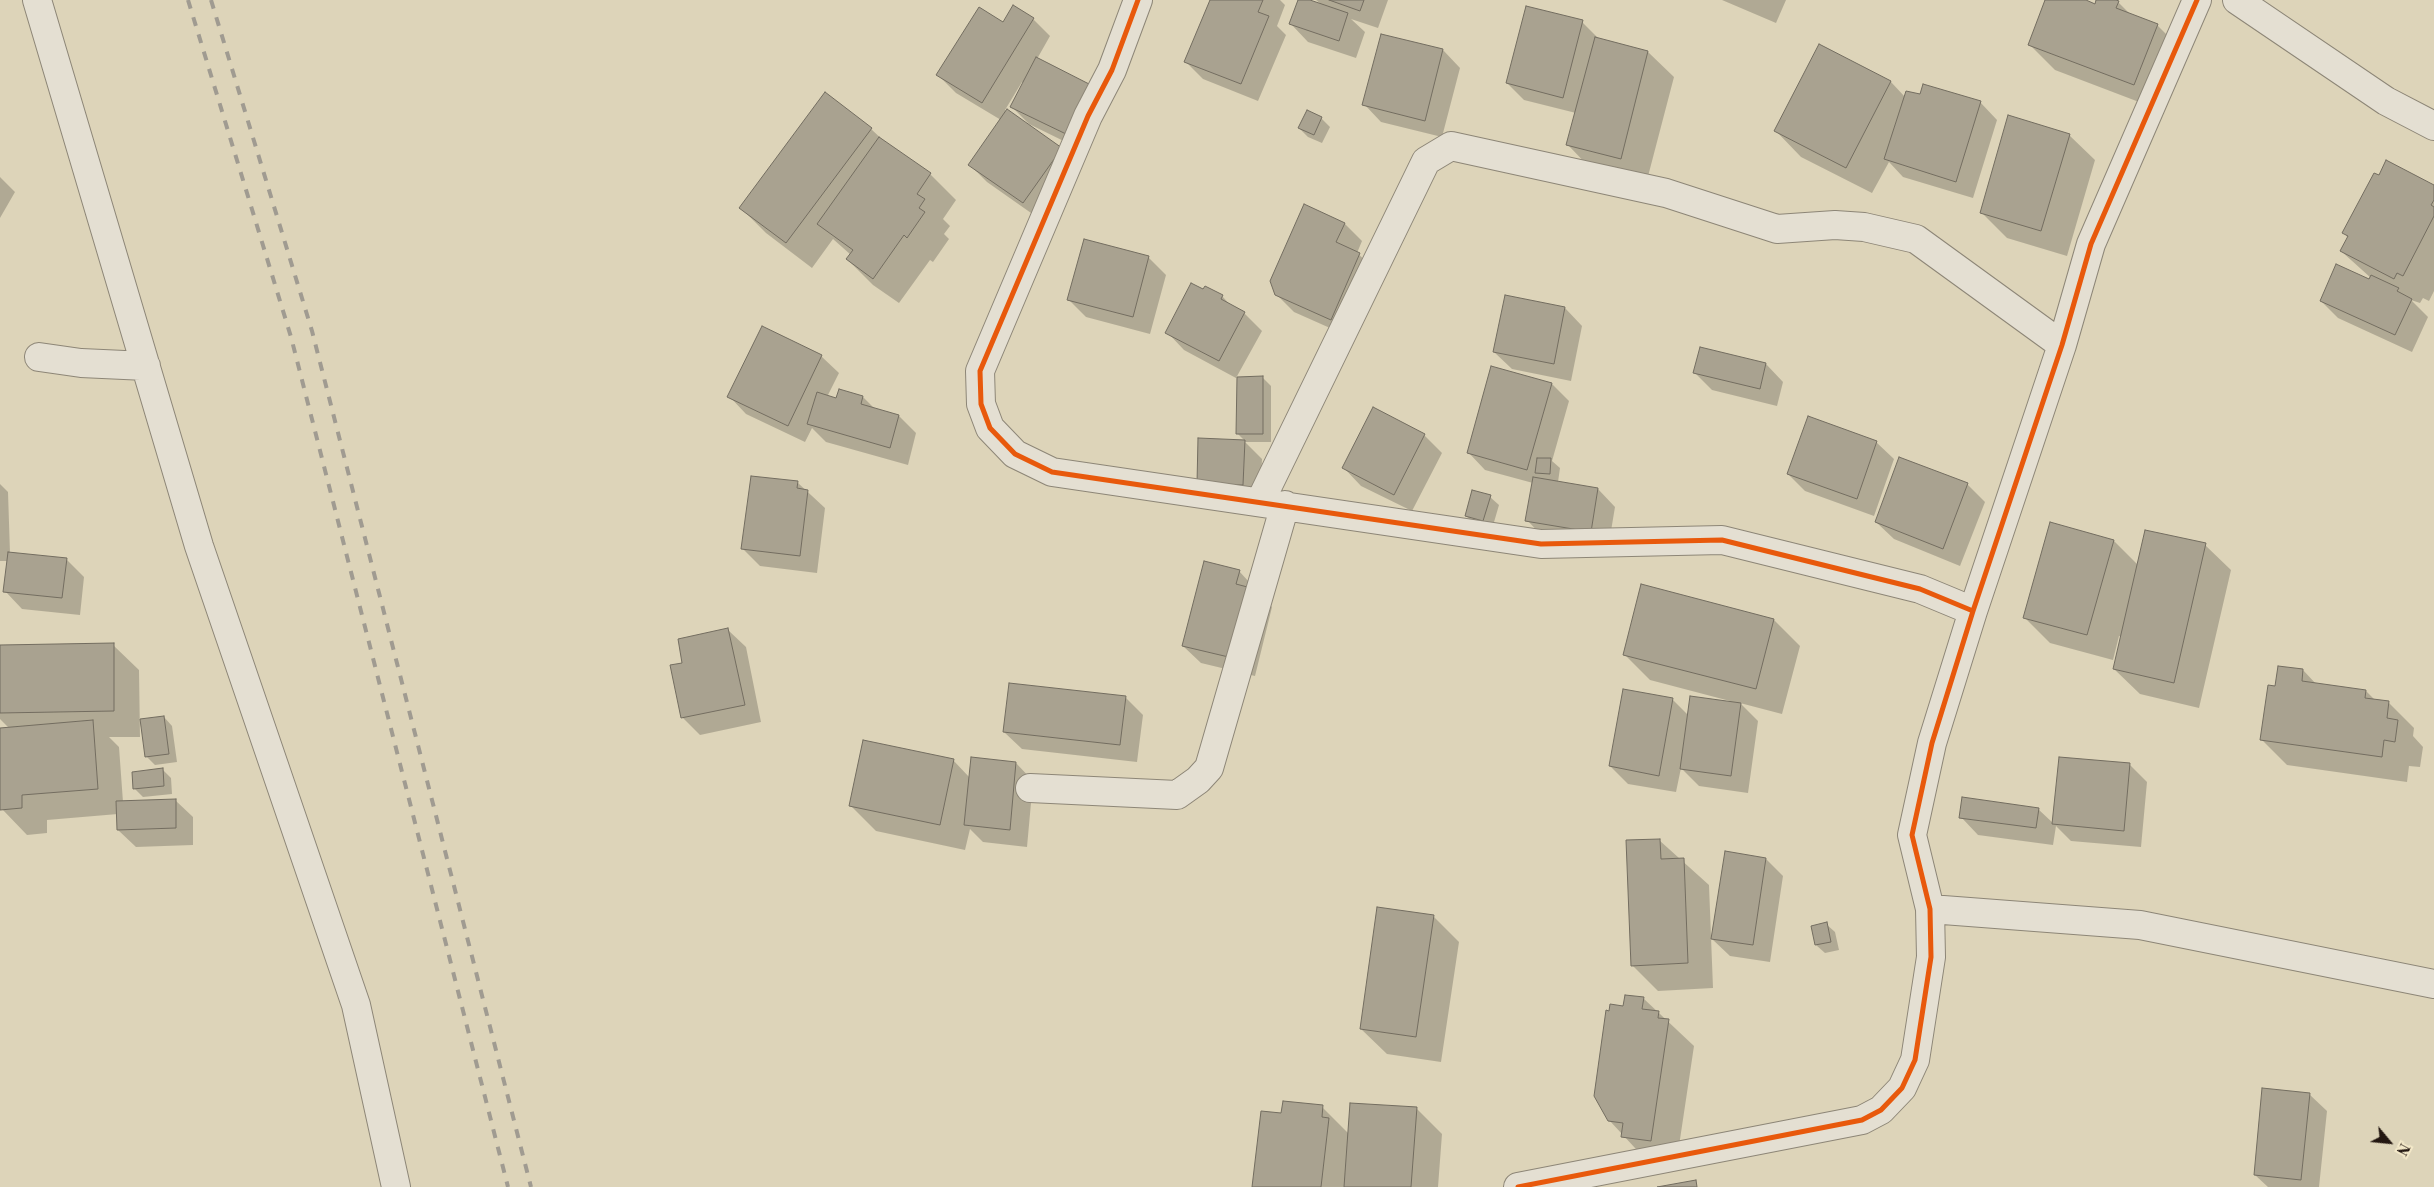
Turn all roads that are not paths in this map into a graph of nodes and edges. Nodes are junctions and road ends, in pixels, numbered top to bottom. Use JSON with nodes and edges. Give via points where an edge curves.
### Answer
{"nodes":[{"id":1,"x":37,"y":0,"type":"edge"},
{"id":2,"x":1138,"y":0,"type":"edge"},
{"id":3,"x":2197,"y":0,"type":"edge"},
{"id":4,"x":2237,"y":0,"type":"edge"},
{"id":5,"x":2434,"y":126,"type":"edge"},
{"id":6,"x":2062,"y":345,"type":"junction"},
{"id":7,"x":39,"y":357,"type":"dead end"},
{"id":8,"x":146,"y":366,"type":"junction"},
{"id":9,"x":1273,"y":503,"type":"junction"},
{"id":10,"x":1973,"y":611,"type":"junction"},
{"id":11,"x":1030,"y":788,"type":"dead end"},
{"id":12,"x":1930,"y":909,"type":"junction"},
{"id":13,"x":2434,"y":984,"type":"edge"},
{"id":14,"x":1534,"y":1185,"type":"edge"},
{"id":15,"x":396,"y":1187,"type":"edge"}],
"edges":[{"from":1,"to":8,"type":"street"},
{"from":2,"to":9,"type":"street","via":[[1112,70],[1088,116],[980,371],[981,404],[990,428],[1015,454],[1052,472]]},
{"from":3,"to":6,"type":"street","via":[[2091,244]]},
{"from":4,"to":5,"type":"street","via":[[2386,101]]},
{"from":6,"to":9,"type":"street","via":[[1916,239],[1864,227],[1835,225],[1777,229],[1666,193],[1451,146],[1426,161]]},
{"from":6,"to":10,"type":"street"},
{"from":7,"to":8,"type":"street"},
{"from":8,"to":15,"type":"street","via":[[199,546],[356,1005]]},
{"from":9,"to":10,"type":"street","via":[[1542,544],[1722,540],[1920,589]]},
{"from":9,"to":11,"type":"street","via":[[1209,768],[1176,795]]},
{"from":10,"to":12,"type":"street","via":[[1932,743],[1912,836]]},
{"from":12,"to":13,"type":"street","via":[[2140,925]]},
{"from":12,"to":14,"type":"street","via":[[1930,957],[1915,1060],[1902,1088],[1881,1110],[1862,1120]]}]}
